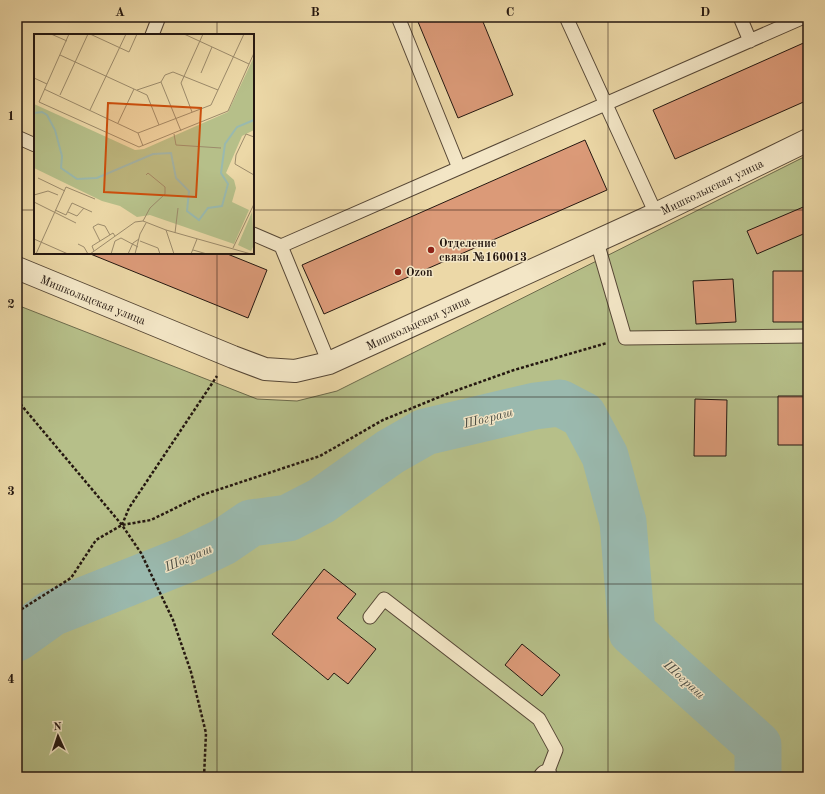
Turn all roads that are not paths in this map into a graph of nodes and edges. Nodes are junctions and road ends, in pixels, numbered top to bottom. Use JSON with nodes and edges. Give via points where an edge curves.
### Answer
{"nodes":[{"id":1,"x":159,"y":17,"type":"edge"},
{"id":2,"x":398,"y":17,"type":"edge"},
{"id":3,"x":566,"y":17,"type":"edge"},
{"id":4,"x":740,"y":17,"type":"edge"},
{"id":5,"x":804,"y":17,"type":"edge"},
{"id":6,"x":152,"y":34,"type":"edge"},
{"id":7,"x":750,"y":41,"type":"junction"},
{"id":8,"x":606,"y":103,"type":"junction"},
{"id":9,"x":17,"y":137,"type":"edge"},
{"id":10,"x":808,"y":140,"type":"edge"},
{"id":11,"x":34,"y":145,"type":"edge"},
{"id":12,"x":459,"y":168,"type":"junction"},
{"id":13,"x":656,"y":214,"type":"junction"},
{"id":14,"x":254,"y":234,"type":"edge"},
{"id":15,"x":596,"y":242,"type":"junction"},
{"id":16,"x":281,"y":246,"type":"junction"},
{"id":17,"x":17,"y":268,"type":"edge"},
{"id":18,"x":808,"y":336,"type":"edge"},
{"id":19,"x":329,"y":363,"type":"junction"},
{"id":20,"x":370,"y":617,"type":"dead end"},
{"id":21,"x":545,"y":776,"type":"edge"}],
"edges":[{"from":1,"to":6,"type":"lane"},
{"from":2,"to":12,"type":"lane"},
{"from":3,"to":8,"type":"lane"},
{"from":4,"to":7,"type":"lane"},
{"from":5,"to":7,"type":"lane"},
{"from":7,"to":8,"type":"lane"},
{"from":8,"to":12,"type":"lane"},
{"from":8,"to":13,"type":"lane"},
{"from":9,"to":11,"type":"lane"},
{"from":10,"to":13,"type":"street","name":"Мишкольцская улица"},
{"from":12,"to":16,"type":"lane"},
{"from":13,"to":15,"type":"street","name":"Мишкольцская улица"},
{"from":14,"to":16,"type":"lane"},
{"from":15,"to":18,"type":"lane","via":[[625,338]]},
{"from":15,"to":19,"type":"street","name":"Мишкольцская улица"},
{"from":16,"to":19,"type":"lane"},
{"from":17,"to":19,"type":"street","name":"Мишкольцская улица","via":[[265,368],[295,371]]},
{"from":20,"to":21,"type":"lane","via":[[384,599],[539,719],[556,750]]}]}
